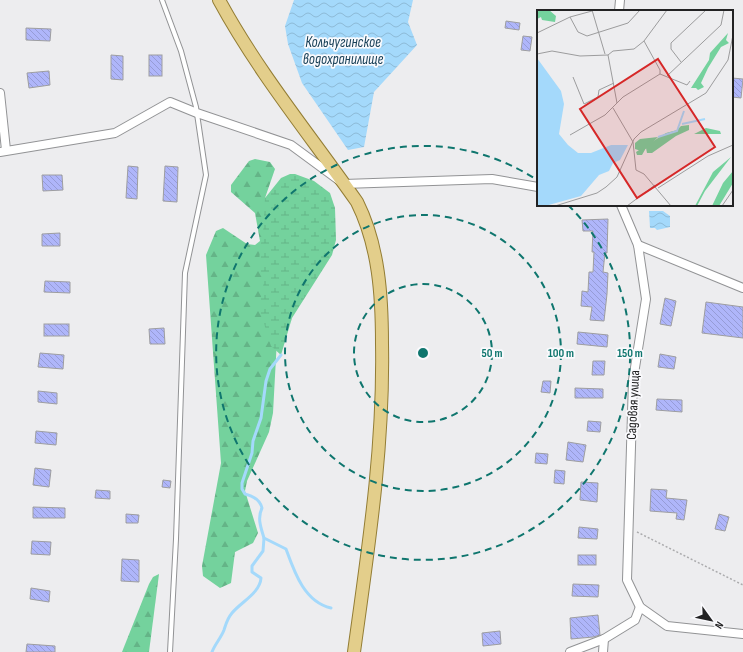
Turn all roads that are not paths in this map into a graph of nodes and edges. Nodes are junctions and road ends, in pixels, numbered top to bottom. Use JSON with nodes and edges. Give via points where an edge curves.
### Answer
{"nodes":[{"id":1,"x":162,"y":0,"type":"edge"},
{"id":2,"x":219,"y":0,"type":"edge"},
{"id":3,"x":620,"y":0,"type":"edge"},
{"id":4,"x":619,"y":10,"type":"edge"},
{"id":5,"x":0,"y":93,"type":"edge"},
{"id":6,"x":197,"y":113,"type":"junction"},
{"id":7,"x":3,"y":151,"type":"edge"},
{"id":8,"x":344,"y":184,"type":"junction"},
{"id":9,"x":537,"y":187,"type":"edge"},
{"id":10,"x":621,"y":206,"type":"edge"},
{"id":11,"x":638,"y":245,"type":"junction"},
{"id":12,"x":743,"y":288,"type":"edge"},
{"id":13,"x":640,"y":607,"type":"junction"},
{"id":14,"x":743,"y":634,"type":"edge"},
{"id":15,"x":604,"y":640,"type":"junction"},
{"id":16,"x":170,"y":652,"type":"edge"},
{"id":17,"x":354,"y":652,"type":"edge"},
{"id":18,"x":570,"y":652,"type":"edge"},
{"id":19,"x":603,"y":652,"type":"edge"}],
"edges":[{"from":1,"to":6,"type":"lane","via":[[181,51]]},
{"from":2,"to":8,"type":"main road","via":[[263,73]]},
{"from":3,"to":4,"type":"street"},
{"from":5,"to":7,"type":"street"},
{"from":6,"to":7,"type":"street","via":[[170,102],[115,133]]},
{"from":6,"to":8,"type":"street","via":[[291,146]]},
{"from":6,"to":16,"type":"lane","via":[[206,175],[185,274]]},
{"from":8,"to":9,"type":"street","via":[[492,179]]},
{"from":8,"to":17,"type":"main road","via":[[357,202],[369,229],[378,271],[382,323],[383,373],[377,476]]},
{"from":10,"to":11,"type":"street","name":"Садовая улица"},
{"from":11,"to":12,"type":"street"},
{"from":11,"to":13,"type":"street","name":"Садовая улица","via":[[646,299],[633,380],[627,580]]},
{"from":13,"to":14,"type":"street","via":[[667,626]]},
{"from":13,"to":15,"type":"street","via":[[635,620]]},
{"from":15,"to":18,"type":"street"},
{"from":15,"to":19,"type":"street"}]}
